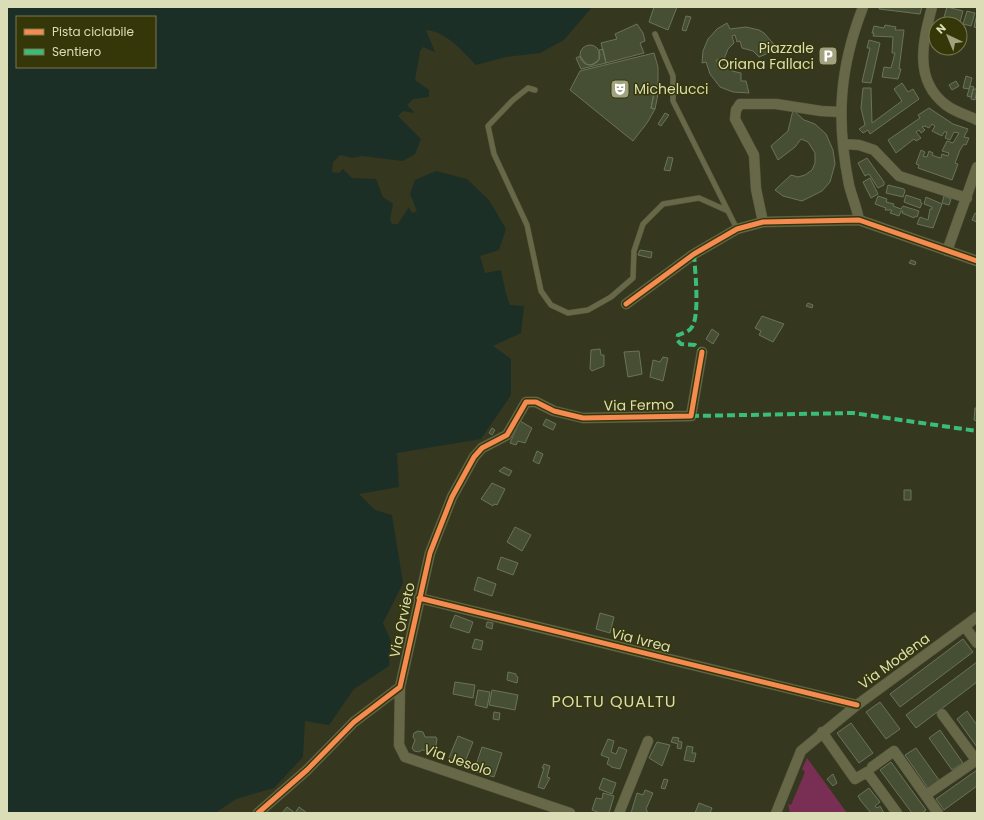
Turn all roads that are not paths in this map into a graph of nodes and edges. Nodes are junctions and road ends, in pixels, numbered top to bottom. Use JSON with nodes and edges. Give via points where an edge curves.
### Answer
{"nodes":[{"id":1,"x":863,"y":7,"type":"edge"},
{"id":2,"x":932,"y":7,"type":"edge"},
{"id":3,"x":655,"y":34,"type":"dead end"},
{"id":4,"x":535,"y":90,"type":"dead end"},
{"id":5,"x":840,"y":112,"type":"junction"},
{"id":6,"x":977,"y":120,"type":"edge"},
{"id":7,"x":843,"y":144,"type":"junction"},
{"id":8,"x":977,"y":167,"type":"edge"},
{"id":9,"x":967,"y":198,"type":"junction"},
{"id":10,"x":728,"y":211,"type":"junction"},
{"id":11,"x":859,"y":220,"type":"junction"},
{"id":12,"x":763,"y":222,"type":"junction"},
{"id":13,"x":737,"y":229,"type":"junction"},
{"id":14,"x":947,"y":251,"type":"junction"},
{"id":15,"x":977,"y":261,"type":"edge"},
{"id":16,"x":626,"y":304,"type":"dead end"},
{"id":17,"x":702,"y":352,"type":"dead end"},
{"id":18,"x":526,"y":402,"type":"joint"},
{"id":19,"x":419,"y":598,"type":"junction"},
{"id":20,"x":977,"y":617,"type":"edge"},
{"id":21,"x":964,"y":627,"type":"junction"},
{"id":22,"x":977,"y":643,"type":"edge"},
{"id":23,"x":400,"y":687,"type":"junction"},
{"id":24,"x":857,"y":705,"type":"junction"},
{"id":25,"x":942,"y":714,"type":"dead end"},
{"id":26,"x":822,"y":732,"type":"junction"},
{"id":27,"x":648,"y":741,"type":"dead end"},
{"id":28,"x":976,"y":760,"type":"edge"},
{"id":29,"x":872,"y":767,"type":"dead end"},
{"id":30,"x":926,"y":795,"type":"junction"},
{"id":31,"x":258,"y":813,"type":"edge"},
{"id":32,"x":570,"y":813,"type":"edge"},
{"id":33,"x":619,"y":813,"type":"edge"},
{"id":34,"x":776,"y":813,"type":"edge"},
{"id":35,"x":897,"y":813,"type":"edge"},
{"id":36,"x":938,"y":813,"type":"edge"}],
"edges":[{"from":1,"to":5,"type":"street","via":[[852,35],[844,69]]},
{"from":2,"to":6,"type":"street","via":[[922,60],[926,77],[934,93],[946,105]]},
{"from":3,"to":10,"type":"lane","via":[[672,76],[672,101]]},
{"from":4,"to":10,"type":"lane","via":[[528,88],[488,126],[494,154],[527,225],[541,291],[551,305],[568,313],[588,310],[611,297],[633,278],[634,251],[643,224],[663,204],[699,198]]},
{"from":5,"to":7,"type":"street"},
{"from":5,"to":12,"type":"street","via":[[776,104],[740,104],[735,119],[754,155],[756,189]]},
{"from":7,"to":9,"type":"street","via":[[859,145],[874,150],[899,176]]},
{"from":7,"to":11,"type":"street"},
{"from":8,"to":9,"type":"street"},
{"from":9,"to":14,"type":"street"},
{"from":10,"to":13,"type":"lane"},
{"from":11,"to":12,"type":"street"},
{"from":11,"to":14,"type":"street"},
{"from":12,"to":13,"type":"street"},
{"from":13,"to":16,"type":"street","via":[[694,254]]},
{"from":14,"to":15,"type":"street"},
{"from":17,"to":18,"type":"street","name":"Via Fermo","via":[[691,416],[583,418],[554,411],[536,402]]},
{"from":18,"to":19,"type":"street","name":"Via Orvieto","via":[[507,436],[482,448],[474,457],[452,497],[430,553]]},
{"from":19,"to":23,"type":"street","name":"Via Orvieto"},
{"from":19,"to":24,"type":"street","name":"Via Ivrea"},
{"from":20,"to":21,"type":"street","name":"Via Modena"},
{"from":21,"to":22,"type":"street"},
{"from":21,"to":24,"type":"street","name":"Via Modena"},
{"from":23,"to":31,"type":"street","via":[[354,722],[307,770]]},
{"from":23,"to":32,"type":"street","name":"Via Jesolo","via":[[399,745],[405,757]]},
{"from":24,"to":26,"type":"street","name":"Via Modena"},
{"from":25,"to":28,"type":"street"},
{"from":26,"to":34,"type":"street","name":"Via Modena","via":[[801,751]]},
{"from":26,"to":35,"type":"street","via":[[855,779],[867,772]]},
{"from":27,"to":33,"type":"street"},
{"from":28,"to":30,"type":"street"},
{"from":29,"to":30,"type":"street","via":[[894,751]]},
{"from":30,"to":36,"type":"street"}]}
